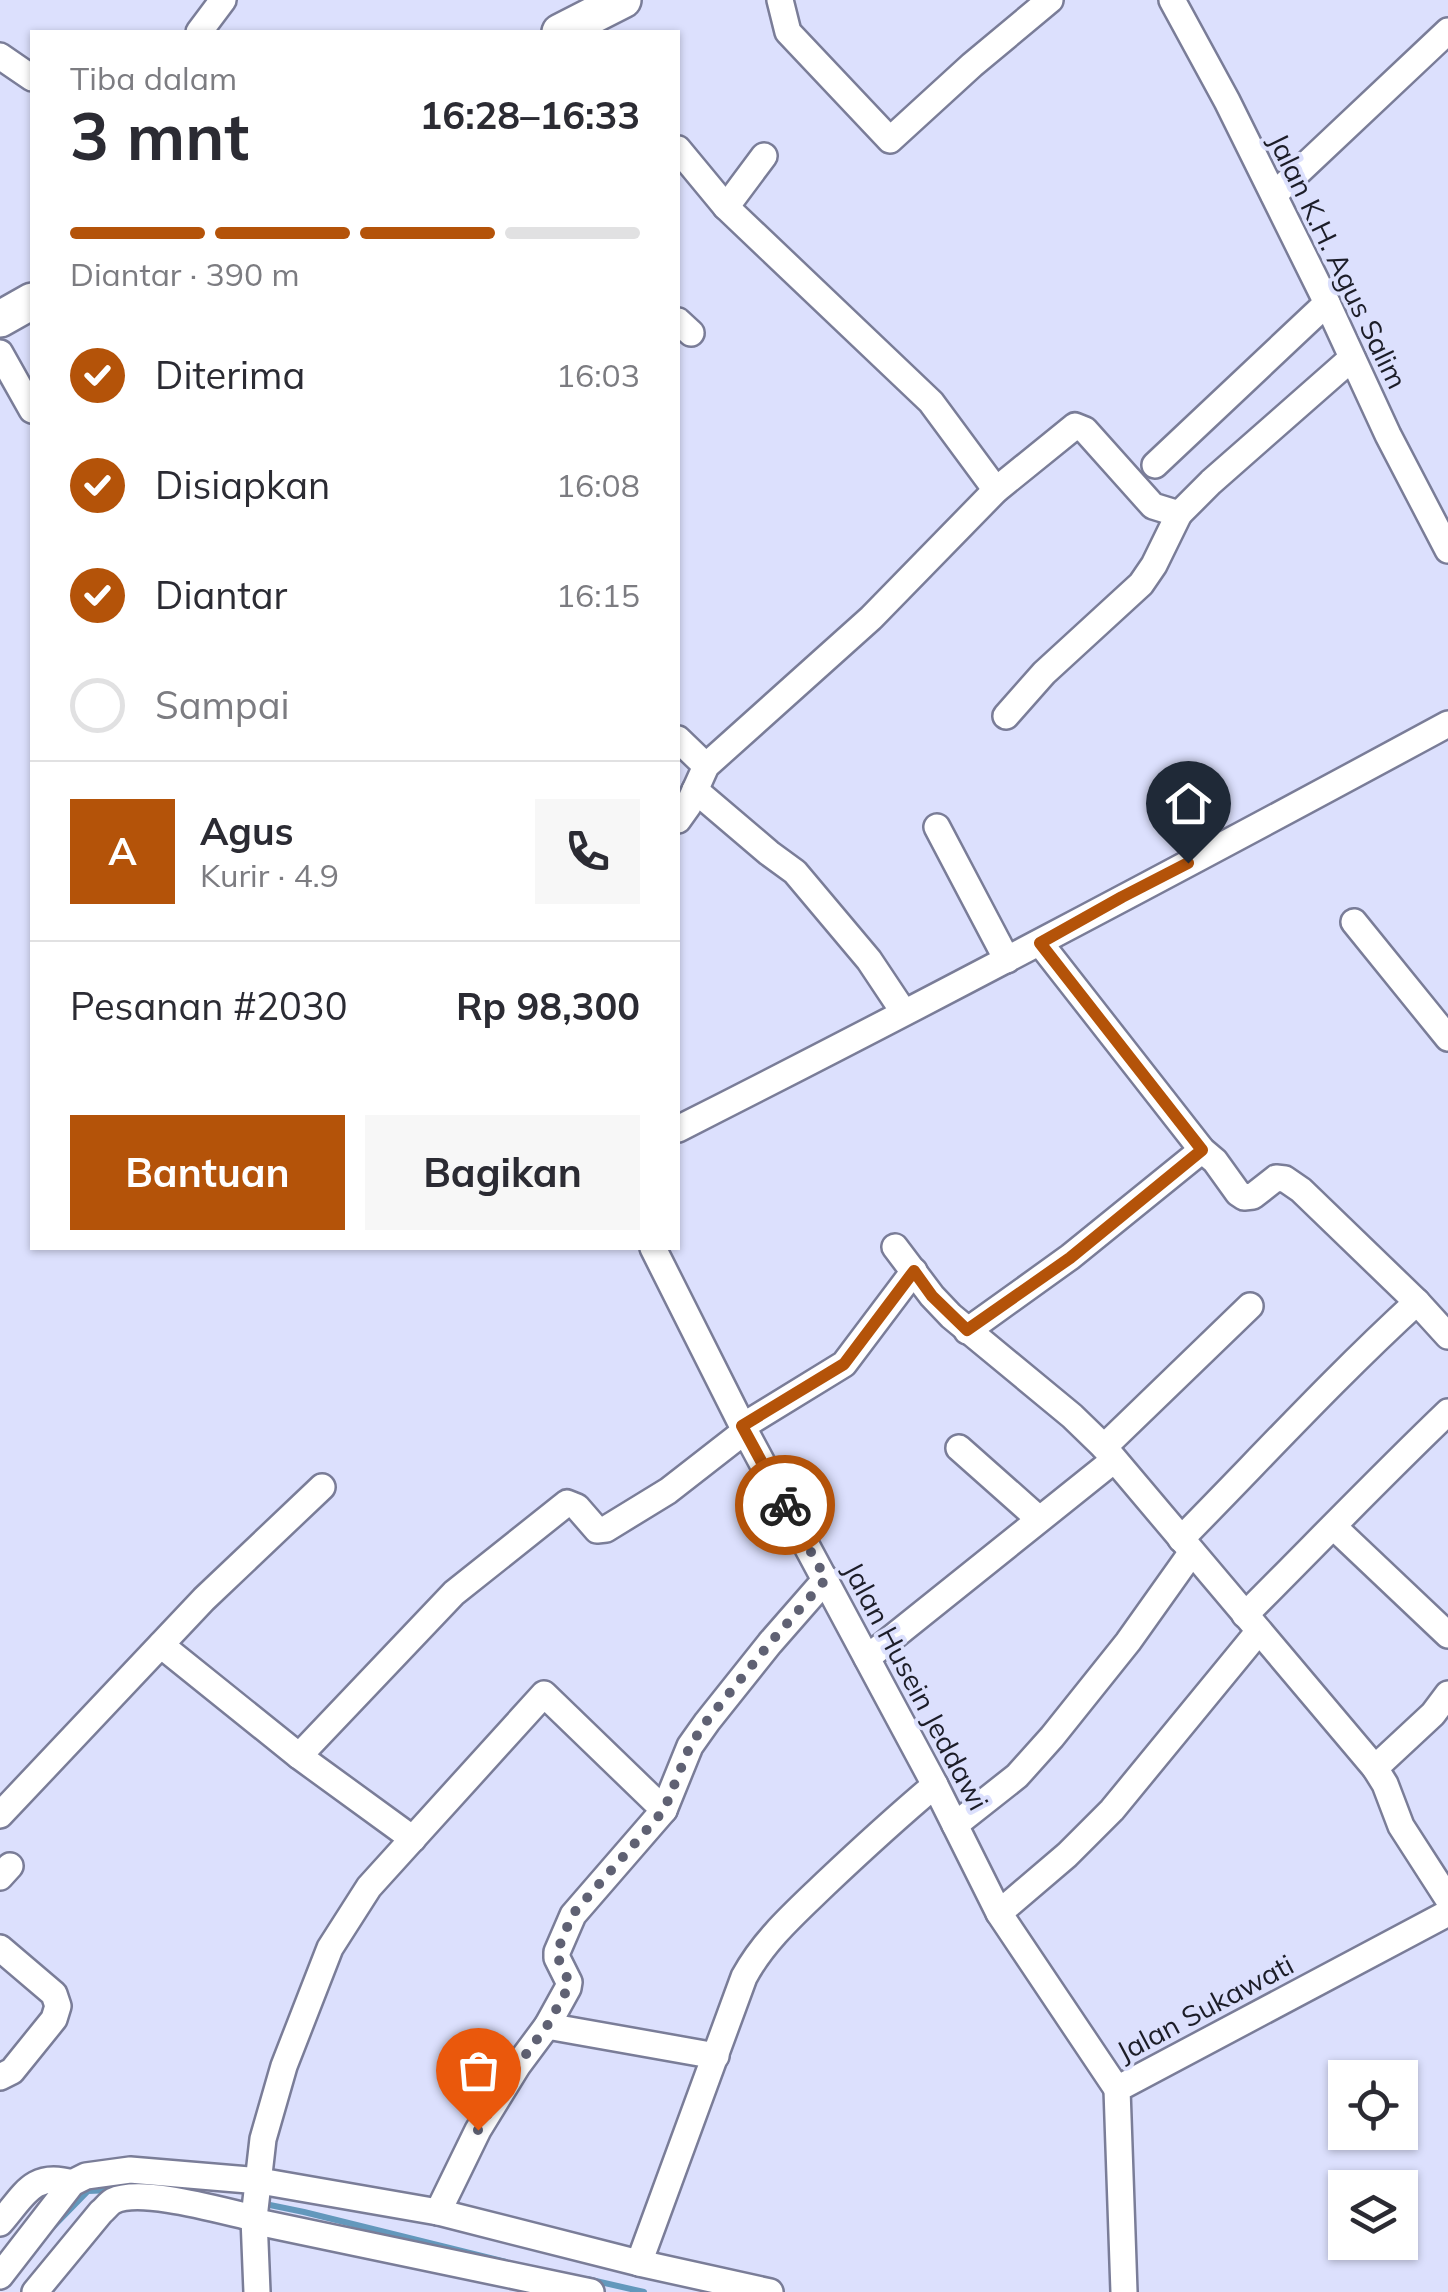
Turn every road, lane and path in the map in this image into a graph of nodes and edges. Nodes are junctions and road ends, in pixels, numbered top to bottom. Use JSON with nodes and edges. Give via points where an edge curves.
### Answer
{"nodes":[{"id":1,"x":223,"y":0,"type":"edge"},
{"id":2,"x":622,"y":0,"type":"edge"},
{"id":3,"x":780,"y":0,"type":"edge"},
{"id":4,"x":1050,"y":0,"type":"edge"},
{"id":5,"x":1172,"y":0,"type":"edge"},
{"id":6,"x":200,"y":30,"type":"edge"},
{"id":7,"x":571,"y":30,"type":"edge"},
{"id":8,"x":1448,"y":31,"type":"edge"},
{"id":9,"x":0,"y":56,"type":"edge"},
{"id":10,"x":30,"y":77,"type":"edge"},
{"id":11,"x":680,"y":151,"type":"edge"},
{"id":12,"x":764,"y":156,"type":"dead end"},
{"id":13,"x":1274,"y":195,"type":"junction"},
{"id":14,"x":726,"y":206,"type":"junction"},
{"id":15,"x":30,"y":302,"type":"edge"},
{"id":16,"x":1327,"y":303,"type":"junction"},
{"id":17,"x":0,"y":318,"type":"edge"},
{"id":18,"x":0,"y":353,"type":"edge"},
{"id":19,"x":1352,"y":358,"type":"junction"},
{"id":20,"x":30,"y":406,"type":"edge"},
{"id":21,"x":1155,"y":466,"type":"dead end"},
{"id":22,"x":996,"y":490,"type":"junction"},
{"id":23,"x":1179,"y":514,"type":"junction"},
{"id":24,"x":1448,"y":550,"type":"edge"},
{"id":25,"x":1006,"y":716,"type":"dead end"},
{"id":26,"x":1448,"y":724,"type":"edge"},
{"id":27,"x":680,"y":740,"type":"edge"},
{"id":28,"x":706,"y":766,"type":"junction"},
{"id":29,"x":694,"y":790,"type":"junction"},
{"id":30,"x":680,"y":817,"type":"edge"},
{"id":31,"x":937,"y":827,"type":"dead end"},
{"id":32,"x":1354,"y":922,"type":"dead end"},
{"id":33,"x":1040,"y":943,"type":"junction"},
{"id":34,"x":1007,"y":960,"type":"junction"},
{"id":35,"x":903,"y":1012,"type":"junction"},
{"id":36,"x":1448,"y":1038,"type":"edge"},
{"id":37,"x":680,"y":1128,"type":"edge"},
{"id":38,"x":1202,"y":1150,"type":"junction"},
{"id":39,"x":895,"y":1247,"type":"dead end"},
{"id":40,"x":654,"y":1250,"type":"edge"},
{"id":41,"x":914,"y":1271,"type":"junction"},
{"id":42,"x":1417,"y":1302,"type":"junction"},
{"id":43,"x":1250,"y":1306,"type":"dead end"},
{"id":44,"x":967,"y":1330,"type":"junction"},
{"id":45,"x":1448,"y":1336,"type":"edge"},
{"id":46,"x":1448,"y":1412,"type":"edge"},
{"id":47,"x":744,"y":1429,"type":"junction"},
{"id":48,"x":959,"y":1448,"type":"dead end"},
{"id":49,"x":1109,"y":1453,"type":"junction"},
{"id":50,"x":322,"y":1487,"type":"dead end"},
{"id":51,"x":1039,"y":1520,"type":"junction"},
{"id":52,"x":1334,"y":1527,"type":"junction"},
{"id":53,"x":1186,"y":1545,"type":"junction"},
{"id":54,"x":826,"y":1579,"type":"junction"},
{"id":55,"x":1252,"y":1623,"type":"junction"},
{"id":56,"x":1448,"y":1634,"type":"edge"},
{"id":57,"x":162,"y":1645,"type":"junction"},
{"id":58,"x":867,"y":1658,"type":"junction"},
{"id":59,"x":1448,"y":1694,"type":"edge"},
{"id":60,"x":299,"y":1756,"type":"junction"},
{"id":61,"x":1375,"y":1768,"type":"junction"},
{"id":62,"x":935,"y":1785,"type":"junction"},
{"id":63,"x":664,"y":1810,"type":"junction"},
{"id":64,"x":0,"y":1815,"type":"edge"},
{"id":65,"x":956,"y":1826,"type":"junction"},
{"id":66,"x":413,"y":1838,"type":"junction"},
{"id":67,"x":1448,"y":1898,"type":"edge"},
{"id":68,"x":1448,"y":1913,"type":"edge"},
{"id":69,"x":999,"y":1914,"type":"junction"},
{"id":70,"x":0,"y":1948,"type":"edge"},
{"id":71,"x":547,"y":2026,"type":"junction"},
{"id":72,"x":716,"y":2056,"type":"junction"},
{"id":73,"x":0,"y":2076,"type":"edge"},
{"id":74,"x":1117,"y":2089,"type":"junction"},
{"id":75,"x":72,"y":2183,"type":"junction"},
{"id":76,"x":256,"y":2200,"type":"junction"},
{"id":77,"x":438,"y":2212,"type":"junction"},
{"id":78,"x":0,"y":2223,"type":"edge"},
{"id":79,"x":639,"y":2264,"type":"junction"},
{"id":80,"x":0,"y":2276,"type":"edge"},
{"id":81,"x":34,"y":2292,"type":"edge"},
{"id":82,"x":256,"y":2292,"type":"edge"},
{"id":83,"x":592,"y":2292,"type":"edge"},
{"id":84,"x":770,"y":2292,"type":"edge"},
{"id":85,"x":1124,"y":2292,"type":"edge"}],
"edges":[{"from":1,"to":6,"type":"street"},
{"from":2,"to":7,"type":"highway"},
{"from":3,"to":4,"type":"street","via":[[788,32],[890,140]]},
{"from":5,"to":13,"type":"street","name":"Jalan K.H. Agus Salim"},
{"from":8,"to":13,"type":"street"},
{"from":9,"to":10,"type":"street"},
{"from":11,"to":14,"type":"street"},
{"from":12,"to":14,"type":"street"},
{"from":13,"to":16,"type":"street","name":"Jalan K.H. Agus Salim"},
{"from":14,"to":22,"type":"street","via":[[932,402]]},
{"from":15,"to":17,"type":"highway"},
{"from":16,"to":19,"type":"street","name":"Jalan K.H. Agus Salim"},
{"from":16,"to":21,"type":"street"},
{"from":18,"to":20,"type":"street"},
{"from":19,"to":23,"type":"street"},
{"from":19,"to":24,"type":"street","name":"Jalan K.H. Agus Salim"},
{"from":22,"to":23,"type":"street","via":[[1074,426],[1085,430],[1152,506]]},
{"from":22,"to":28,"type":"street","via":[[870,618]]},
{"from":23,"to":25,"type":"street","via":[[1141,584]]},
{"from":26,"to":33,"type":"street"},
{"from":27,"to":28,"type":"street"},
{"from":28,"to":29,"type":"street"},
{"from":29,"to":30,"type":"street"},
{"from":29,"to":35,"type":"street","via":[[795,872]]},
{"from":31,"to":34,"type":"street"},
{"from":32,"to":36,"type":"street"},
{"from":33,"to":34,"type":"street"},
{"from":33,"to":38,"type":"street"},
{"from":34,"to":35,"type":"street"},
{"from":35,"to":37,"type":"street"},
{"from":38,"to":42,"type":"street","via":[[1238,1194],[1252,1196],[1276,1178],[1302,1190]]},
{"from":38,"to":44,"type":"street","via":[[1070,1258]]},
{"from":39,"to":41,"type":"street"},
{"from":40,"to":47,"type":"street","name":"Jalan Husein Jeddawi"},
{"from":41,"to":44,"type":"street"},
{"from":41,"to":47,"type":"street","via":[[844,1364]]},
{"from":42,"to":45,"type":"street"},
{"from":42,"to":53,"type":"street","via":[[1355,1358]]},
{"from":43,"to":49,"type":"street"},
{"from":44,"to":49,"type":"street"},
{"from":46,"to":52,"type":"street"},
{"from":47,"to":54,"type":"street","name":"Jalan Husein Jeddawi"},
{"from":47,"to":60,"type":"street","via":[[668,1491],[606,1529],[597,1530],[567,1503],[454,1592]]},
{"from":48,"to":51,"type":"street"},
{"from":49,"to":51,"type":"street"},
{"from":49,"to":53,"type":"street"},
{"from":50,"to":57,"type":"street"},
{"from":51,"to":58,"type":"street"},
{"from":52,"to":55,"type":"street"},
{"from":52,"to":56,"type":"street"},
{"from":53,"to":55,"type":"street"},
{"from":53,"to":65,"type":"street","via":[[1147,1616],[1084,1700],[1017,1776]]},
{"from":54,"to":58,"type":"street","name":"Jalan Husein Jeddawi"},
{"from":54,"to":63,"type":"street","via":[[706,1722]]},
{"from":55,"to":61,"type":"street"},
{"from":55,"to":69,"type":"street","via":[[1112,1810]]},
{"from":57,"to":60,"type":"street"},
{"from":57,"to":64,"type":"street"},
{"from":58,"to":62,"type":"street","name":"Jalan Husein Jeddawi"},
{"from":59,"to":61,"type":"street"},
{"from":60,"to":66,"type":"street"},
{"from":61,"to":67,"type":"street","via":[[1401,1826]]},
{"from":62,"to":65,"type":"street","name":"Jalan Husein Jeddawi"},
{"from":62,"to":72,"type":"street","via":[[756,1955]]},
{"from":63,"to":66,"type":"street","via":[[544,1694]]},
{"from":63,"to":71,"type":"street","via":[[572,1915],[557,1952],[568,1988]]},
{"from":65,"to":69,"type":"street","name":"Jalan Husein Jeddawi"},
{"from":66,"to":76,"type":"street","via":[[369,1887],[330,1948],[284,2066],[263,2139]]},
{"from":68,"to":74,"type":"street","name":"Jalan Sukawati"},
{"from":69,"to":74,"type":"street","name":"Jalan Husein Jeddawi"},
{"from":70,"to":73,"type":"street","via":[[54,1994],[58,2012]]},
{"from":71,"to":72,"type":"street"},
{"from":71,"to":77,"type":"street","via":[[478,2130]]},
{"from":72,"to":79,"type":"street"},
{"from":74,"to":85,"type":"street","name":"Jalan Sukawati"},
{"from":75,"to":76,"type":"street","via":[[130,2170]]},
{"from":75,"to":78,"type":"street","via":[[39,2181]]},
{"from":75,"to":80,"type":"street"},
{"from":76,"to":77,"type":"street"},
{"from":76,"to":81,"type":"street","via":[[113,2201]]},
{"from":76,"to":82,"type":"street"},
{"from":76,"to":83,"type":"street","via":[[262,2223]]},
{"from":77,"to":79,"type":"street"},
{"from":79,"to":84,"type":"street"}]}
